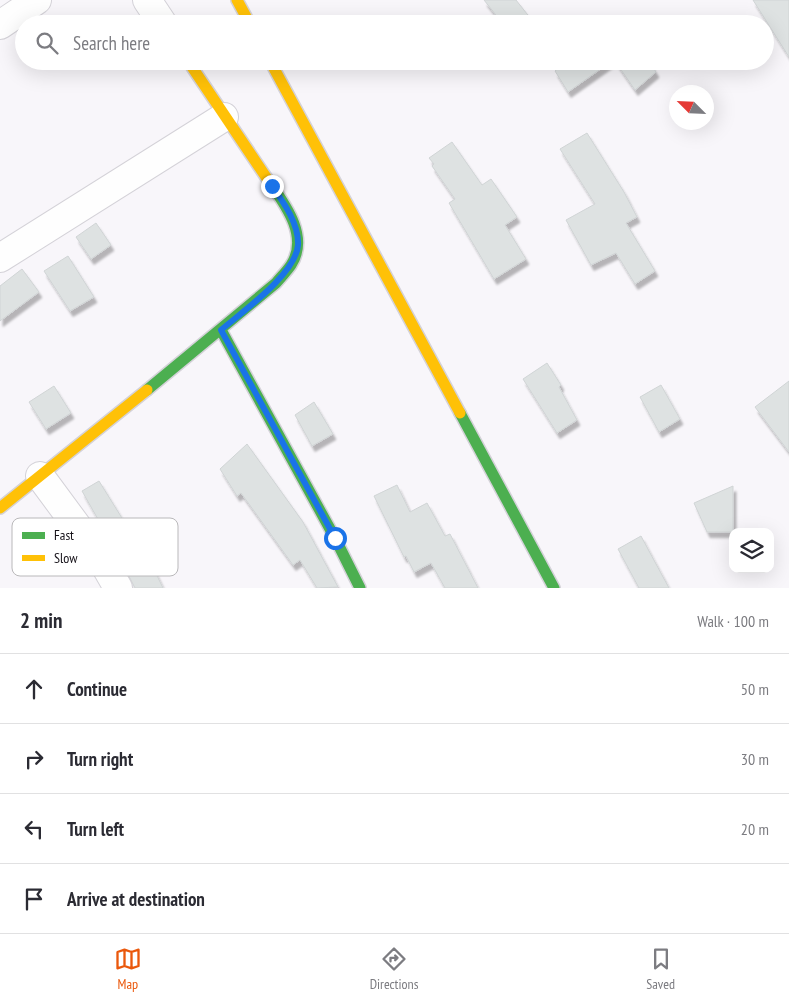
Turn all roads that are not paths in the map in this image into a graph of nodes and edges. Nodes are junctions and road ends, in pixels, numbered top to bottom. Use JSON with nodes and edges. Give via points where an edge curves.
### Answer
{"nodes":[{"id":1,"x":37,"y":0,"type":"edge"},
{"id":2,"x":148,"y":0,"type":"edge"},
{"id":3,"x":237,"y":0,"type":"edge"},
{"id":4,"x":157,"y":15,"type":"edge"},
{"id":5,"x":245,"y":15,"type":"edge"},
{"id":6,"x":0,"y":25,"type":"edge"},
{"id":7,"x":194,"y":70,"type":"edge"},
{"id":8,"x":275,"y":70,"type":"edge"},
{"id":9,"x":224,"y":117,"type":"junction"},
{"id":10,"x":0,"y":258,"type":"edge"},
{"id":11,"x":221,"y":330,"type":"junction"},
{"id":12,"x":40,"y":476,"type":"junction"},
{"id":13,"x":0,"y":508,"type":"edge"},
{"id":14,"x":71,"y":518,"type":"edge"},
{"id":15,"x":111,"y":576,"type":"edge"},
{"id":16,"x":118,"y":588,"type":"edge"},
{"id":17,"x":360,"y":588,"type":"edge"},
{"id":18,"x":554,"y":588,"type":"edge"}],
"edges":[{"from":1,"to":6,"type":"street"},
{"from":2,"to":4,"type":"street"},
{"from":3,"to":5,"type":"street"},
{"from":7,"to":9,"type":"street"},
{"from":8,"to":18,"type":"street"},
{"from":9,"to":10,"type":"street"},
{"from":9,"to":11,"type":"street","via":[[285,205],[296,230],[298,247],[292,264],[276,283]]},
{"from":11,"to":12,"type":"street"},
{"from":11,"to":17,"type":"street"},
{"from":12,"to":13,"type":"street"},
{"from":12,"to":14,"type":"street"},
{"from":15,"to":16,"type":"street"}]}
